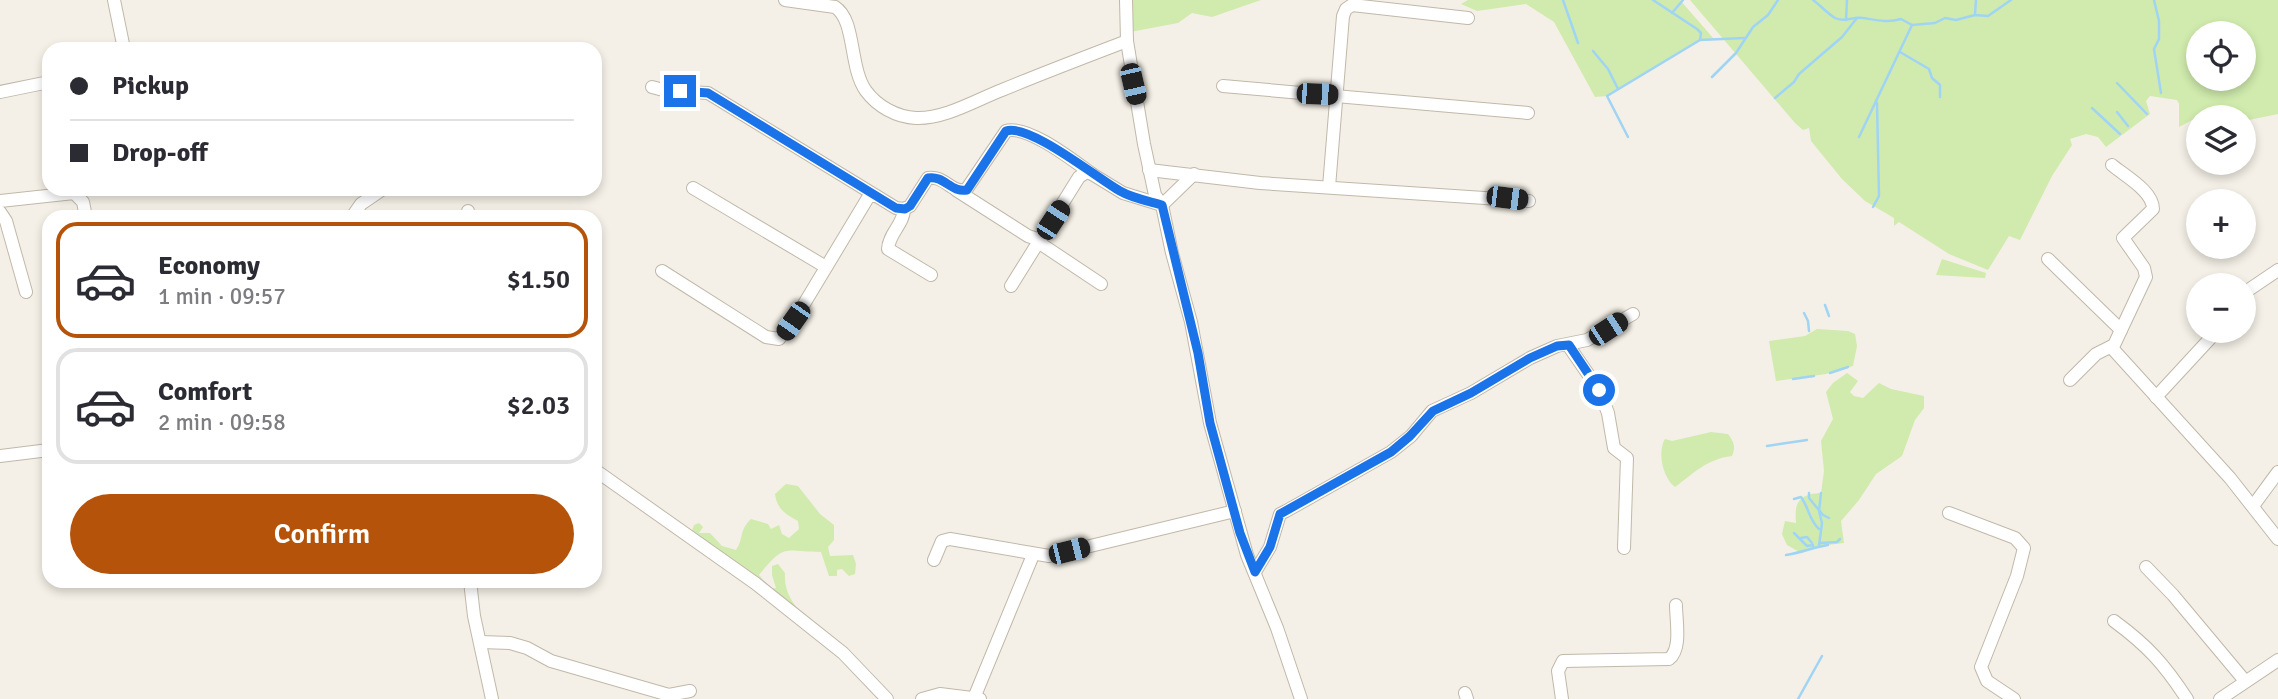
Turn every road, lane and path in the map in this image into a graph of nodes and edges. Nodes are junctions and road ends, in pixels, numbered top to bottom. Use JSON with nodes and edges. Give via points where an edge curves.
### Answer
{"nodes":[{"id":1,"x":114,"y":0,"type":"edge"},
{"id":2,"x":785,"y":0,"type":"edge"},
{"id":3,"x":1126,"y":0,"type":"edge"},
{"id":4,"x":1468,"y":18,"type":"dead end"},
{"id":5,"x":1127,"y":41,"type":"junction"},
{"id":6,"x":123,"y":42,"type":"edge"},
{"id":7,"x":42,"y":83,"type":"edge"},
{"id":8,"x":652,"y":86,"type":"dead end"},
{"id":9,"x":1223,"y":86,"type":"dead end"},
{"id":10,"x":0,"y":92,"type":"edge"},
{"id":11,"x":1335,"y":95,"type":"junction"},
{"id":12,"x":1528,"y":113,"type":"dead end"},
{"id":13,"x":2112,"y":165,"type":"dead end"},
{"id":14,"x":1149,"y":170,"type":"junction"},
{"id":15,"x":1093,"y":174,"type":"junction"},
{"id":16,"x":1194,"y":174,"type":"junction"},
{"id":17,"x":1329,"y":187,"type":"junction"},
{"id":18,"x":693,"y":188,"type":"dead end"},
{"id":19,"x":956,"y":189,"type":"junction"},
{"id":20,"x":46,"y":196,"type":"edge"},
{"id":21,"x":373,"y":196,"type":"edge"},
{"id":22,"x":876,"y":196,"type":"junction"},
{"id":23,"x":0,"y":201,"type":"edge"},
{"id":24,"x":1529,"y":201,"type":"dead end"},
{"id":25,"x":1162,"y":205,"type":"junction"},
{"id":26,"x":905,"y":209,"type":"junction"},
{"id":27,"x":357,"y":210,"type":"edge"},
{"id":28,"x":0,"y":212,"type":"edge"},
{"id":29,"x":1040,"y":240,"type":"junction"},
{"id":30,"x":2048,"y":259,"type":"dead end"},
{"id":31,"x":827,"y":267,"type":"junction"},
{"id":32,"x":2278,"y":270,"type":"edge"},
{"id":33,"x":662,"y":271,"type":"dead end"},
{"id":34,"x":931,"y":275,"type":"dead end"},
{"id":35,"x":1101,"y":284,"type":"dead end"},
{"id":36,"x":2256,"y":285,"type":"edge"},
{"id":37,"x":1011,"y":286,"type":"dead end"},
{"id":38,"x":26,"y":292,"type":"dead end"},
{"id":39,"x":1633,"y":314,"type":"dead end"},
{"id":40,"x":2121,"y":330,"type":"junction"},
{"id":41,"x":2206,"y":343,"type":"edge"},
{"id":42,"x":1569,"y":345,"type":"junction"},
{"id":43,"x":2111,"y":347,"type":"junction"},
{"id":44,"x":2070,"y":380,"type":"dead end"},
{"id":45,"x":2156,"y":397,"type":"junction"},
{"id":46,"x":42,"y":451,"type":"edge"},
{"id":47,"x":0,"y":456,"type":"edge"},
{"id":48,"x":2278,"y":472,"type":"edge"},
{"id":49,"x":602,"y":475,"type":"edge"},
{"id":50,"x":2253,"y":506,"type":"junction"},
{"id":51,"x":1235,"y":511,"type":"junction"},
{"id":52,"x":1949,"y":513,"type":"dead end"},
{"id":53,"x":2278,"y":539,"type":"edge"},
{"id":54,"x":1623,"y":548,"type":"dead end"},
{"id":55,"x":1033,"y":555,"type":"junction"},
{"id":56,"x":934,"y":560,"type":"dead end"},
{"id":57,"x":2146,"y":567,"type":"dead end"},
{"id":58,"x":1255,"y":572,"type":"junction"},
{"id":59,"x":471,"y":588,"type":"edge"},
{"id":60,"x":1676,"y":605,"type":"dead end"},
{"id":61,"x":2114,"y":621,"type":"dead end"},
{"id":62,"x":481,"y":642,"type":"junction"},
{"id":63,"x":2278,"y":660,"type":"edge"},
{"id":64,"x":2245,"y":681,"type":"junction"},
{"id":65,"x":690,"y":691,"type":"dead end"},
{"id":66,"x":977,"y":698,"type":"edge"},
{"id":67,"x":492,"y":699,"type":"edge"},
{"id":68,"x":887,"y":699,"type":"edge"},
{"id":69,"x":922,"y":699,"type":"edge"},
{"id":70,"x":1301,"y":699,"type":"edge"},
{"id":71,"x":1562,"y":699,"type":"edge"},
{"id":72,"x":2014,"y":699,"type":"edge"},
{"id":73,"x":2187,"y":699,"type":"edge"},
{"id":74,"x":2220,"y":699,"type":"edge"}],
"edges":[{"from":1,"to":6,"type":"street"},
{"from":2,"to":5,"type":"street","via":[[841,11],[856,72],[866,91],[892,113],[917,118],[940,115]]},
{"from":3,"to":5,"type":"street"},
{"from":4,"to":11,"type":"street","via":[[1349,6],[1343,16]]},
{"from":5,"to":14,"type":"street"},
{"from":7,"to":10,"type":"street"},
{"from":8,"to":22,"type":"street","via":[[708,93]]},
{"from":9,"to":11,"type":"street"},
{"from":11,"to":12,"type":"street"},
{"from":11,"to":17,"type":"street"},
{"from":13,"to":40,"type":"street","via":[[2153,203],[2153,209],[2123,238],[2146,272]]},
{"from":14,"to":16,"type":"street"},
{"from":14,"to":25,"type":"street"},
{"from":15,"to":19,"type":"street","via":[[1033,135],[1013,128],[1006,131],[967,190]]},
{"from":15,"to":25,"type":"street","via":[[1123,193]]},
{"from":15,"to":29,"type":"street","via":[[1079,177]]},
{"from":16,"to":17,"type":"street"},
{"from":16,"to":25,"type":"street"},
{"from":17,"to":24,"type":"street"},
{"from":18,"to":31,"type":"street"},
{"from":19,"to":26,"type":"street","via":[[941,179],[928,178]]},
{"from":19,"to":29,"type":"street"},
{"from":20,"to":23,"type":"street"},
{"from":21,"to":27,"type":"street"},
{"from":22,"to":26,"type":"street"},
{"from":22,"to":31,"type":"street","via":[[869,196]]},
{"from":25,"to":51,"type":"street","via":[[1210,423]]},
{"from":26,"to":34,"type":"street","via":[[888,249]]},
{"from":28,"to":38,"type":"street"},
{"from":29,"to":35,"type":"street"},
{"from":29,"to":37,"type":"street"},
{"from":30,"to":40,"type":"street"},
{"from":31,"to":33,"type":"street","via":[[785,332],[773,340]]},
{"from":32,"to":36,"type":"street"},
{"from":39,"to":42,"type":"street"},
{"from":40,"to":43,"type":"street"},
{"from":41,"to":45,"type":"street"},
{"from":42,"to":54,"type":"street","via":[[1599,390],[1614,448],[1627,458]]},
{"from":42,"to":58,"type":"street","via":[[1530,358],[1433,411],[1391,452],[1280,514],[1270,547]]},
{"from":43,"to":44,"type":"street","via":[[2096,354]]},
{"from":43,"to":45,"type":"street"},
{"from":45,"to":50,"type":"street"},
{"from":46,"to":47,"type":"street"},
{"from":48,"to":50,"type":"street"},
{"from":49,"to":68,"type":"street","via":[[755,583],[843,653]]},
{"from":50,"to":53,"type":"street"},
{"from":51,"to":55,"type":"street","via":[[1049,556]]},
{"from":51,"to":58,"type":"street"},
{"from":52,"to":72,"type":"street","via":[[2015,538],[2024,548],[1981,667],[1987,681]]},
{"from":55,"to":56,"type":"street","via":[[950,539],[942,541]]},
{"from":55,"to":66,"type":"street","via":[[980,680]]},
{"from":57,"to":64,"type":"street"},
{"from":58,"to":70,"type":"street"},
{"from":59,"to":62,"type":"street"},
{"from":60,"to":71,"type":"street","via":[[1673,657],[1563,661],[1558,671]]},
{"from":61,"to":73,"type":"street","via":[[2146,645]]},
{"from":62,"to":65,"type":"street","via":[[518,645],[551,661],[669,695]]},
{"from":62,"to":67,"type":"street"},
{"from":63,"to":64,"type":"street"},
{"from":64,"to":74,"type":"street"},
{"from":66,"to":69,"type":"street","via":[[940,694]]}]}
